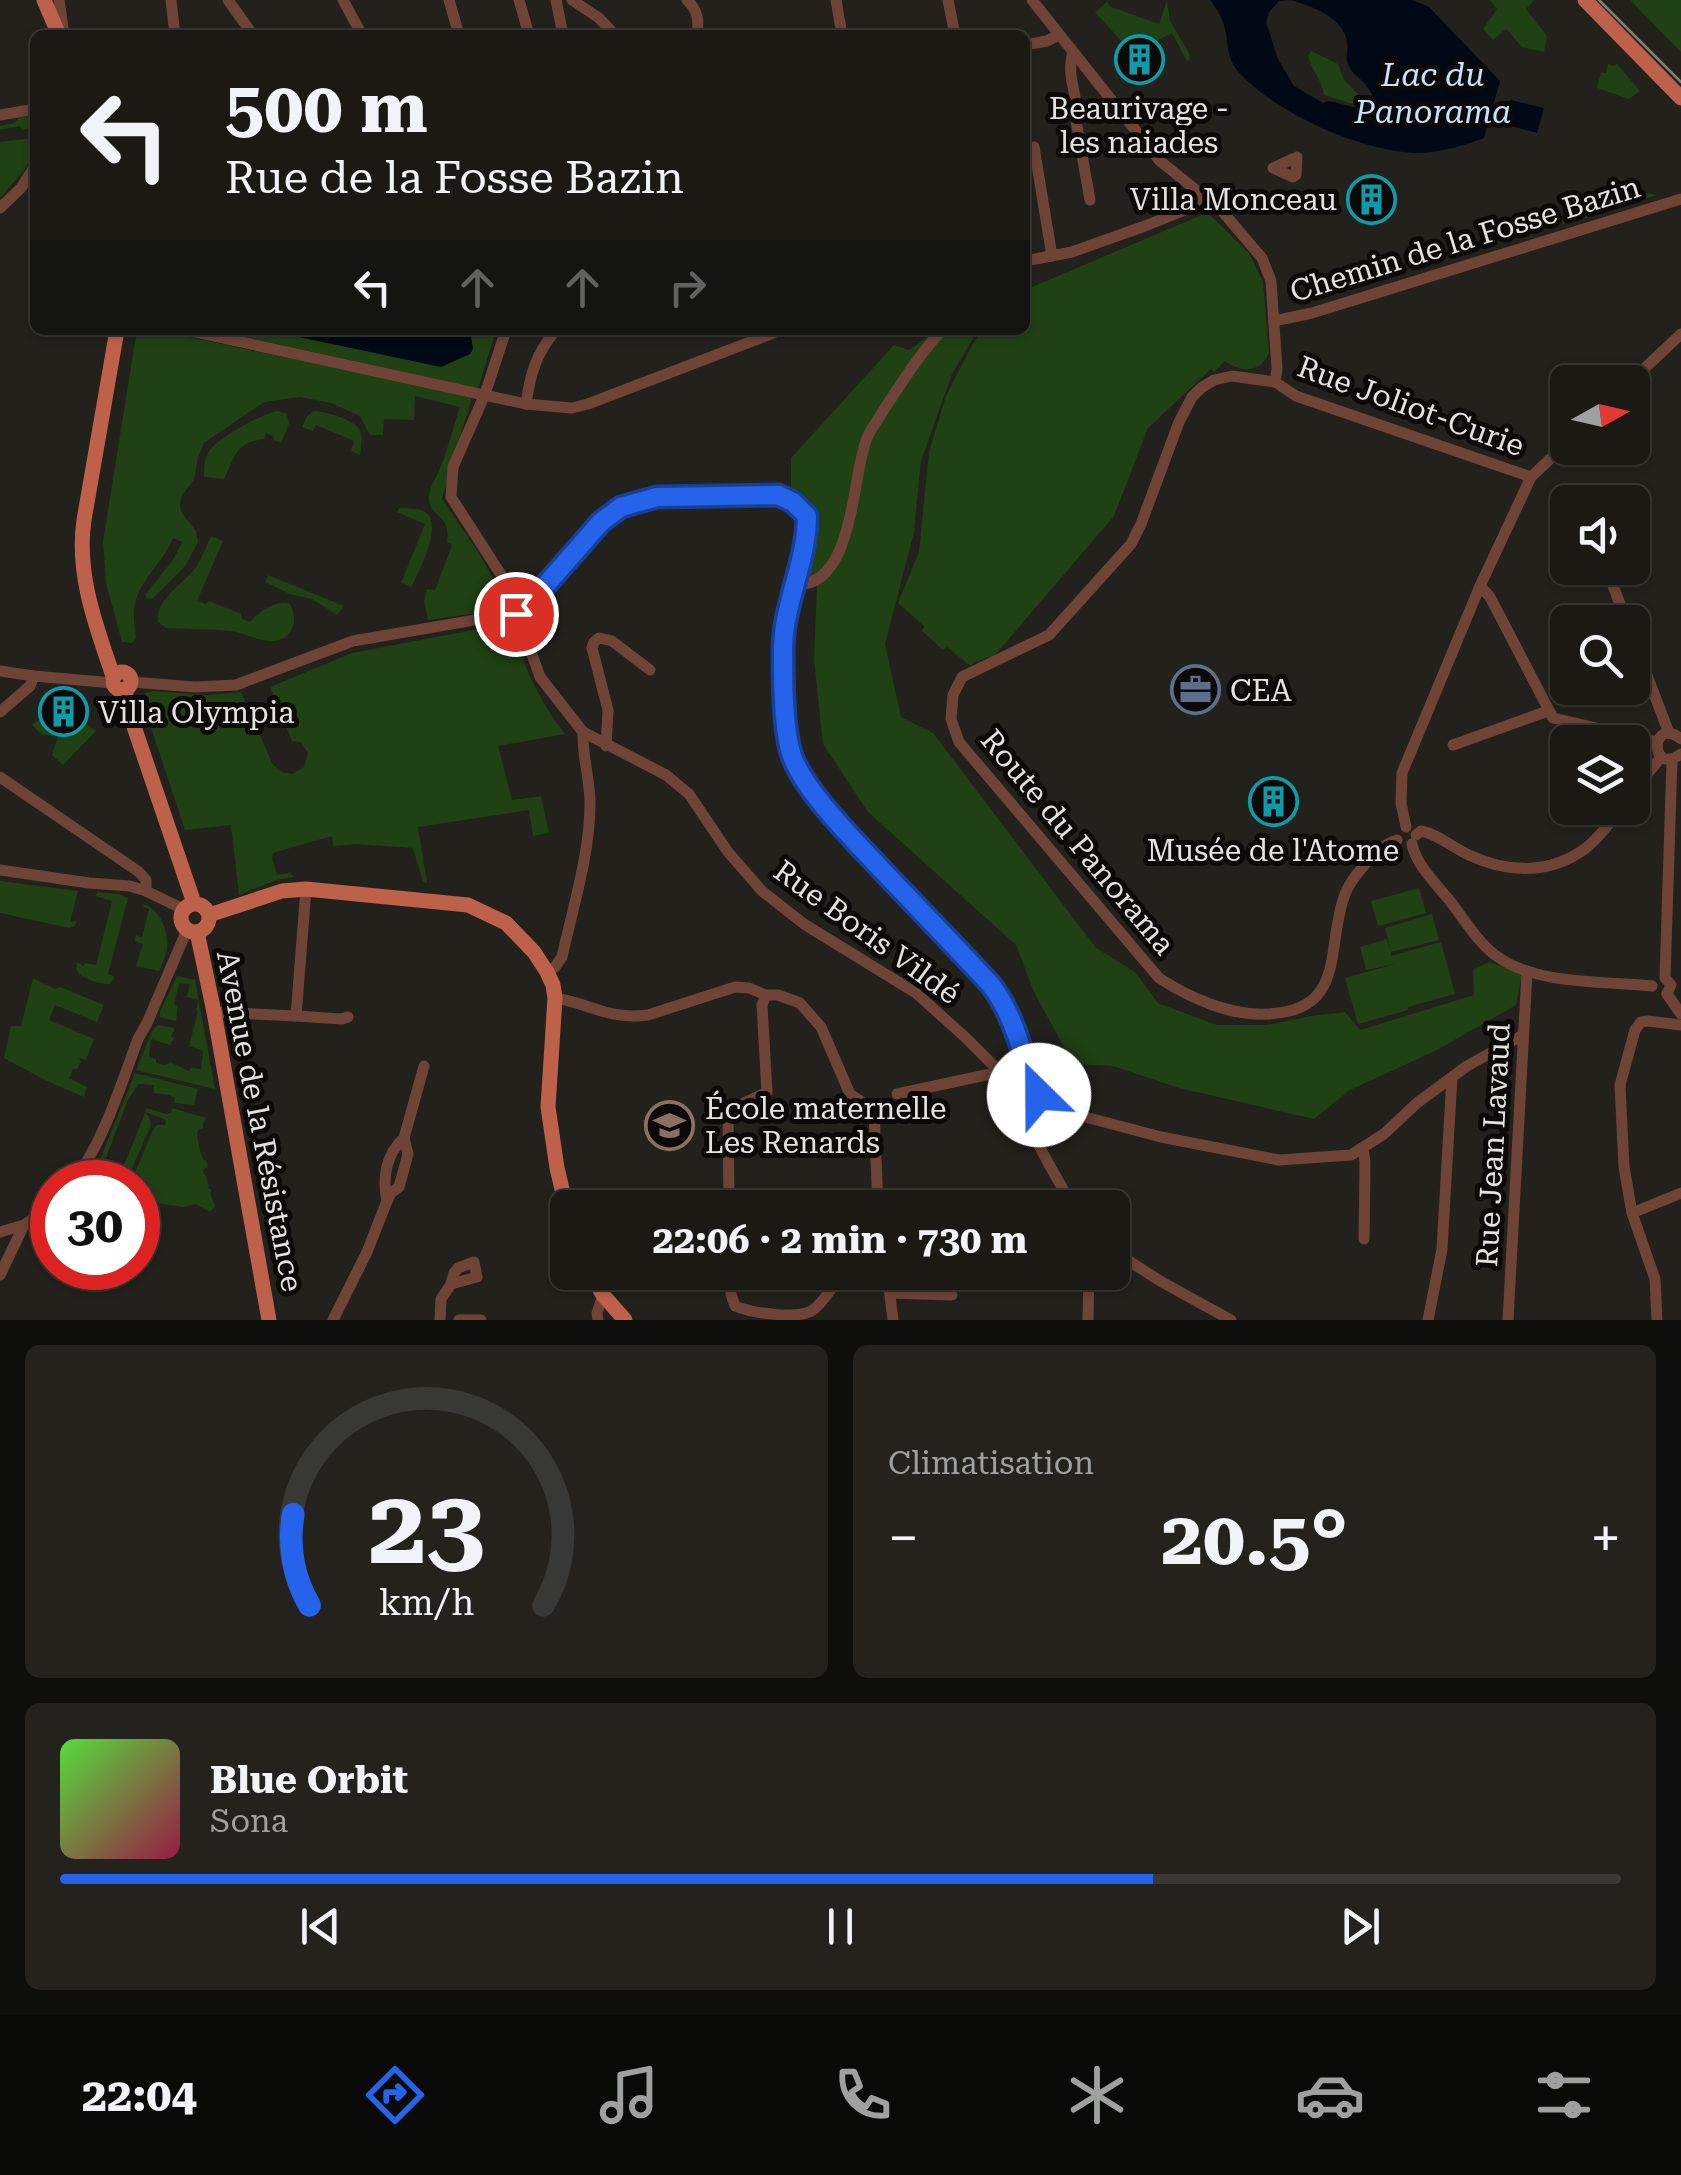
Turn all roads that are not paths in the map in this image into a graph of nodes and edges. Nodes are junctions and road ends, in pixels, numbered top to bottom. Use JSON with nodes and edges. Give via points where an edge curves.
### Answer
{"nodes":[{"id":1,"x":44,"y":0,"type":"edge"},
{"id":2,"x":59,"y":0,"type":"edge"},
{"id":3,"x":171,"y":0,"type":"edge"},
{"id":4,"x":228,"y":0,"type":"edge"},
{"id":5,"x":343,"y":0,"type":"edge"},
{"id":6,"x":449,"y":0,"type":"edge"},
{"id":7,"x":519,"y":0,"type":"edge"},
{"id":8,"x":556,"y":0,"type":"edge"},
{"id":9,"x":572,"y":0,"type":"edge"},
{"id":10,"x":687,"y":0,"type":"edge"},
{"id":11,"x":836,"y":0,"type":"edge"},
{"id":12,"x":948,"y":0,"type":"edge"},
{"id":13,"x":1032,"y":0,"type":"edge"},
{"id":14,"x":1585,"y":0,"type":"edge"},
{"id":15,"x":59,"y":30,"type":"edge"},
{"id":16,"x":62,"y":30,"type":"edge"},
{"id":17,"x":175,"y":30,"type":"edge"},
{"id":18,"x":250,"y":30,"type":"edge"},
{"id":19,"x":359,"y":30,"type":"edge"},
{"id":20,"x":458,"y":30,"type":"edge"},
{"id":21,"x":527,"y":30,"type":"edge"},
{"id":22,"x":562,"y":30,"type":"edge"},
{"id":23,"x":610,"y":30,"type":"edge"},
{"id":24,"x":696,"y":30,"type":"edge"},
{"id":25,"x":841,"y":30,"type":"edge"},
{"id":26,"x":954,"y":30,"type":"edge"},
{"id":27,"x":1059,"y":35,"type":"junction"},
{"id":28,"x":1030,"y":44,"type":"edge"},
{"id":29,"x":1073,"y":52,"type":"junction"},
{"id":30,"x":1681,"y":98,"type":"edge"},
{"id":31,"x":30,"y":109,"type":"edge"},
{"id":32,"x":0,"y":115,"type":"edge"},
{"id":33,"x":1034,"y":146,"type":"dead end"},
{"id":34,"x":30,"y":173,"type":"edge"},
{"id":35,"x":1202,"y":195,"type":"junction"},
{"id":36,"x":1090,"y":200,"type":"dead end"},
{"id":37,"x":1675,"y":201,"type":"edge"},
{"id":38,"x":0,"y":208,"type":"edge"},
{"id":39,"x":1052,"y":256,"type":"junction"},
{"id":40,"x":1030,"y":260,"type":"edge"},
{"id":41,"x":1274,"y":321,"type":"junction"},
{"id":42,"x":1681,"y":334,"type":"edge"},
{"id":43,"x":116,"y":335,"type":"edge"},
{"id":44,"x":125,"y":335,"type":"edge"},
{"id":45,"x":209,"y":335,"type":"edge"},
{"id":46,"x":504,"y":335,"type":"edge"},
{"id":47,"x":552,"y":335,"type":"edge"},
{"id":48,"x":767,"y":335,"type":"edge"},
{"id":49,"x":937,"y":335,"type":"edge"},
{"id":50,"x":1648,"y":365,"type":"edge"},
{"id":51,"x":1275,"y":382,"type":"junction"},
{"id":52,"x":486,"y":394,"type":"junction"},
{"id":53,"x":526,"y":404,"type":"junction"},
{"id":54,"x":1550,"y":459,"type":"edge"},
{"id":55,"x":1531,"y":477,"type":"junction"},
{"id":56,"x":794,"y":585,"type":"junction"},
{"id":57,"x":1480,"y":586,"type":"junction"},
{"id":58,"x":516,"y":614,"type":"junction"},
{"id":59,"x":650,"y":670,"type":"dead end"},
{"id":60,"x":0,"y":671,"type":"edge"},
{"id":61,"x":1650,"y":675,"type":"edge"},
{"id":62,"x":34,"y":676,"type":"junction"},
{"id":63,"x":121,"y":680,"type":"junction"},
{"id":64,"x":1548,"y":711,"type":"junction"},
{"id":65,"x":0,"y":712,"type":"edge"},
{"id":66,"x":583,"y":732,"type":"junction"},
{"id":67,"x":1678,"y":736,"type":"edge"},
{"id":68,"x":1657,"y":742,"type":"junction"},
{"id":69,"x":1453,"y":744,"type":"dead end"},
{"id":70,"x":606,"y":746,"type":"junction"},
{"id":71,"x":1671,"y":757,"type":"edge"},
{"id":72,"x":1650,"y":776,"type":"edge"},
{"id":73,"x":0,"y":777,"type":"edge"},
{"id":74,"x":1607,"y":825,"type":"edge"},
{"id":75,"x":1411,"y":835,"type":"junction"},
{"id":76,"x":0,"y":870,"type":"edge"},
{"id":77,"x":306,"y":888,"type":"junction"},
{"id":78,"x":146,"y":890,"type":"junction"},
{"id":79,"x":188,"y":906,"type":"junction"},
{"id":80,"x":209,"y":916,"type":"junction"},
{"id":81,"x":192,"y":931,"type":"junction"},
{"id":82,"x":547,"y":972,"type":"junction"},
{"id":83,"x":1527,"y":972,"type":"junction"},
{"id":84,"x":1664,"y":978,"type":"junction"},
{"id":85,"x":1652,"y":986,"type":"junction"},
{"id":86,"x":1667,"y":994,"type":"junction"},
{"id":87,"x":766,"y":995,"type":"junction"},
{"id":88,"x":556,"y":998,"type":"junction"},
{"id":89,"x":214,"y":1012,"type":"junction"},
{"id":90,"x":1681,"y":1014,"type":"edge"},
{"id":91,"x":296,"y":1016,"type":"junction"},
{"id":92,"x":348,"y":1016,"type":"dead end"},
{"id":93,"x":1681,"y":1025,"type":"edge"},
{"id":94,"x":1523,"y":1035,"type":"junction"},
{"id":95,"x":424,"y":1066,"type":"dead end"},
{"id":96,"x":1000,"y":1072,"type":"junction"},
{"id":97,"x":1452,"y":1077,"type":"junction"},
{"id":98,"x":897,"y":1094,"type":"dead end"},
{"id":99,"x":1026,"y":1094,"type":"junction"},
{"id":100,"x":1363,"y":1150,"type":"junction"},
{"id":101,"x":89,"y":1160,"type":"edge"},
{"id":102,"x":563,"y":1190,"type":"edge"},
{"id":103,"x":729,"y":1190,"type":"edge"},
{"id":104,"x":877,"y":1190,"type":"edge"},
{"id":105,"x":1064,"y":1190,"type":"edge"},
{"id":106,"x":1681,"y":1193,"type":"edge"},
{"id":107,"x":1632,"y":1213,"type":"junction"},
{"id":108,"x":30,"y":1221,"type":"edge"},
{"id":109,"x":24,"y":1225,"type":"junction"},
{"id":110,"x":0,"y":1232,"type":"edge"},
{"id":111,"x":1364,"y":1239,"type":"dead end"},
{"id":112,"x":1130,"y":1262,"type":"edge"},
{"id":113,"x":0,"y":1275,"type":"edge"},
{"id":114,"x":451,"y":1284,"type":"dead end"},
{"id":115,"x":600,"y":1290,"type":"edge"},
{"id":116,"x":732,"y":1290,"type":"edge"},
{"id":117,"x":830,"y":1290,"type":"edge"},
{"id":118,"x":890,"y":1290,"type":"edge"},
{"id":119,"x":1089,"y":1290,"type":"edge"},
{"id":120,"x":891,"y":1294,"type":"junction"},
{"id":121,"x":603,"y":1295,"type":"junction"},
{"id":122,"x":952,"y":1295,"type":"dead end"},
{"id":123,"x":270,"y":1320,"type":"edge"},
{"id":124,"x":333,"y":1320,"type":"edge"},
{"id":125,"x":440,"y":1320,"type":"edge"},
{"id":126,"x":459,"y":1320,"type":"edge"},
{"id":127,"x":480,"y":1320,"type":"edge"},
{"id":128,"x":598,"y":1320,"type":"edge"},
{"id":129,"x":625,"y":1320,"type":"edge"},
{"id":130,"x":892,"y":1320,"type":"edge"},
{"id":131,"x":1088,"y":1320,"type":"edge"},
{"id":132,"x":1231,"y":1320,"type":"edge"},
{"id":133,"x":1428,"y":1320,"type":"edge"},
{"id":134,"x":1508,"y":1320,"type":"edge"},
{"id":135,"x":1658,"y":1320,"type":"edge"}],
"edges":[{"from":1,"to":15,"type":"main road"},
{"from":2,"to":16,"type":"street"},
{"from":3,"to":17,"type":"street"},
{"from":4,"to":18,"type":"street"},
{"from":5,"to":19,"type":"street"},
{"from":6,"to":20,"type":"street"},
{"from":7,"to":21,"type":"street"},
{"from":8,"to":22,"type":"street"},
{"from":9,"to":23,"type":"street"},
{"from":10,"to":24,"type":"street"},
{"from":11,"to":25,"type":"street"},
{"from":12,"to":26,"type":"street"},
{"from":13,"to":27,"type":"street","name":"Rue Joliot-Curie"},
{"from":14,"to":30,"type":"main road"},
{"from":27,"to":28,"type":"street"},
{"from":27,"to":29,"type":"street","name":"Rue Joliot-Curie"},
{"from":29,"to":35,"type":"street","name":"Rue Joliot-Curie","via":[[1160,161]]},
{"from":29,"to":36,"type":"street","via":[[1069,67]]},
{"from":31,"to":32,"type":"street"},
{"from":33,"to":39,"type":"street"},
{"from":34,"to":38,"type":"street"},
{"from":35,"to":39,"type":"street","via":[[1190,208]]},
{"from":35,"to":41,"type":"street","name":"Rue Joliot-Curie","via":[[1262,258]]},
{"from":37,"to":41,"type":"street","name":"Chemin de la Fosse Bazin"},
{"from":39,"to":40,"type":"street"},
{"from":41,"to":51,"type":"street","name":"Rue Joliot-Curie"},
{"from":42,"to":50,"type":"street"},
{"from":43,"to":63,"type":"main road","via":[[81,552],[88,595]]},
{"from":44,"to":63,"type":"main road","via":[[90,538]]},
{"from":45,"to":52,"type":"street"},
{"from":46,"to":52,"type":"street"},
{"from":47,"to":53,"type":"street","via":[[532,368]]},
{"from":48,"to":53,"type":"street","via":[[588,404]]},
{"from":49,"to":56,"type":"street","via":[[867,438],[851,513],[828,571]]},
{"from":51,"to":55,"type":"street","name":"Rue Joliot-Curie","via":[[1296,396]]},
{"from":51,"to":75,"type":"street","name":"Route du Panorama","via":[[1232,376],[1192,397],[1131,544],[1050,635],[962,676],[951,719],[960,742],[1159,978],[1236,1012],[1285,1013],[1323,989],[1346,890],[1372,855],[1398,840],[1404,846]]},
{"from":52,"to":53,"type":"street"},
{"from":52,"to":58,"type":"street","via":[[453,466],[450,497],[507,584]]},
{"from":54,"to":55,"type":"street"},
{"from":55,"to":57,"type":"street"},
{"from":56,"to":58,"type":"street","via":[[807,516],[793,502],[778,495],[657,497],[621,507],[601,522]]},
{"from":56,"to":99,"type":"street","via":[[783,646],[793,759],[841,827],[1003,1000],[1026,1067]]},
{"from":57,"to":64,"type":"street"},
{"from":57,"to":75,"type":"street","via":[[1402,774],[1401,803]]},
{"from":58,"to":63,"type":"street","via":[[353,641],[236,684]]},
{"from":58,"to":66,"type":"street","via":[[540,678]]},
{"from":59,"to":70,"type":"street","via":[[612,641],[594,642],[608,710]]},
{"from":60,"to":62,"type":"street"},
{"from":61,"to":67,"type":"street"},
{"from":62,"to":63,"type":"street"},
{"from":62,"to":65,"type":"street"},
{"from":63,"to":79,"type":"main road"},
{"from":64,"to":68,"type":"street","via":[[1553,718]]},
{"from":64,"to":69,"type":"street"},
{"from":66,"to":70,"type":"street","name":"Rue Boris Vildé"},
{"from":66,"to":82,"type":"street","via":[[590,802],[582,868],[562,957]]},
{"from":67,"to":68,"type":"street"},
{"from":68,"to":71,"type":"street","via":[[1657,750]]},
{"from":70,"to":96,"type":"street","name":"Rue Boris Vildé","via":[[689,794],[762,892],[916,993]]},
{"from":71,"to":72,"type":"street"},
{"from":71,"to":84,"type":"street"},
{"from":73,"to":78,"type":"street","via":[[140,872]]},
{"from":74,"to":75,"type":"street","via":[[1564,861],[1517,870],[1468,855],[1429,832]]},
{"from":75,"to":83,"type":"street","via":[[1414,853],[1487,948]]},
{"from":76,"to":78,"type":"street"},
{"from":77,"to":80,"type":"main road"},
{"from":77,"to":82,"type":"main road","via":[[468,905],[506,924]]},
{"from":77,"to":91,"type":"street"},
{"from":78,"to":79,"type":"street"},
{"from":79,"to":80,"type":"main road","via":[[205,908]]},
{"from":79,"to":81,"type":"main road","via":[[180,918]]},
{"from":80,"to":81,"type":"main road","via":[[208,924]]},
{"from":81,"to":89,"type":"main road","name":"Avenue de la Résistance"},
{"from":81,"to":101,"type":"street"},
{"from":82,"to":88,"type":"main road"},
{"from":83,"to":85,"type":"street"},
{"from":83,"to":94,"type":"street","name":"Rue Jean Lavaud"},
{"from":84,"to":85,"type":"street"},
{"from":84,"to":86,"type":"street","via":[[1671,985]]},
{"from":85,"to":86,"type":"street"},
{"from":86,"to":90,"type":"street"},
{"from":87,"to":88,"type":"street","via":[[735,987],[634,1016]]},
{"from":87,"to":103,"type":"street","via":[[767,1092],[728,1111]]},
{"from":87,"to":104,"type":"street","via":[[800,1003],[821,1027],[850,1094],[874,1110]]},
{"from":88,"to":102,"type":"main road","via":[[548,1107]]},
{"from":89,"to":91,"type":"street"},
{"from":89,"to":123,"type":"main road","name":"Avenue de la Résistance"},
{"from":91,"to":92,"type":"street"},
{"from":93,"to":107,"type":"street","via":[[1641,1022],[1620,1085]]},
{"from":94,"to":97,"type":"street"},
{"from":94,"to":134,"type":"street","name":"Rue Jean Lavaud"},
{"from":95,"to":124,"type":"street","via":[[404,1138],[408,1154],[399,1187]]},
{"from":96,"to":98,"type":"street"},
{"from":96,"to":99,"type":"street","name":"Rue Boris Vildé"},
{"from":97,"to":100,"type":"street"},
{"from":97,"to":133,"type":"street","via":[[1442,1249]]},
{"from":99,"to":100,"type":"street","via":[[1161,1137],[1279,1160]]},
{"from":99,"to":105,"type":"street","via":[[1032,1131]]},
{"from":100,"to":111,"type":"street"},
{"from":106,"to":107,"type":"street"},
{"from":107,"to":135,"type":"street","via":[[1655,1279]]},
{"from":108,"to":109,"type":"street"},
{"from":109,"to":110,"type":"street"},
{"from":109,"to":113,"type":"street"},
{"from":112,"to":132,"type":"street"},
{"from":114,"to":125,"type":"street","via":[[441,1299]]},
{"from":115,"to":121,"type":"main road"},
{"from":116,"to":117,"type":"street","via":[[736,1306],[745,1310],[794,1315],[812,1312]]},
{"from":118,"to":120,"type":"street"},
{"from":119,"to":131,"type":"street"},
{"from":120,"to":122,"type":"street"},
{"from":120,"to":130,"type":"street"},
{"from":121,"to":128,"type":"street"},
{"from":121,"to":129,"type":"main road"},
{"from":126,"to":127,"type":"street"}]}
